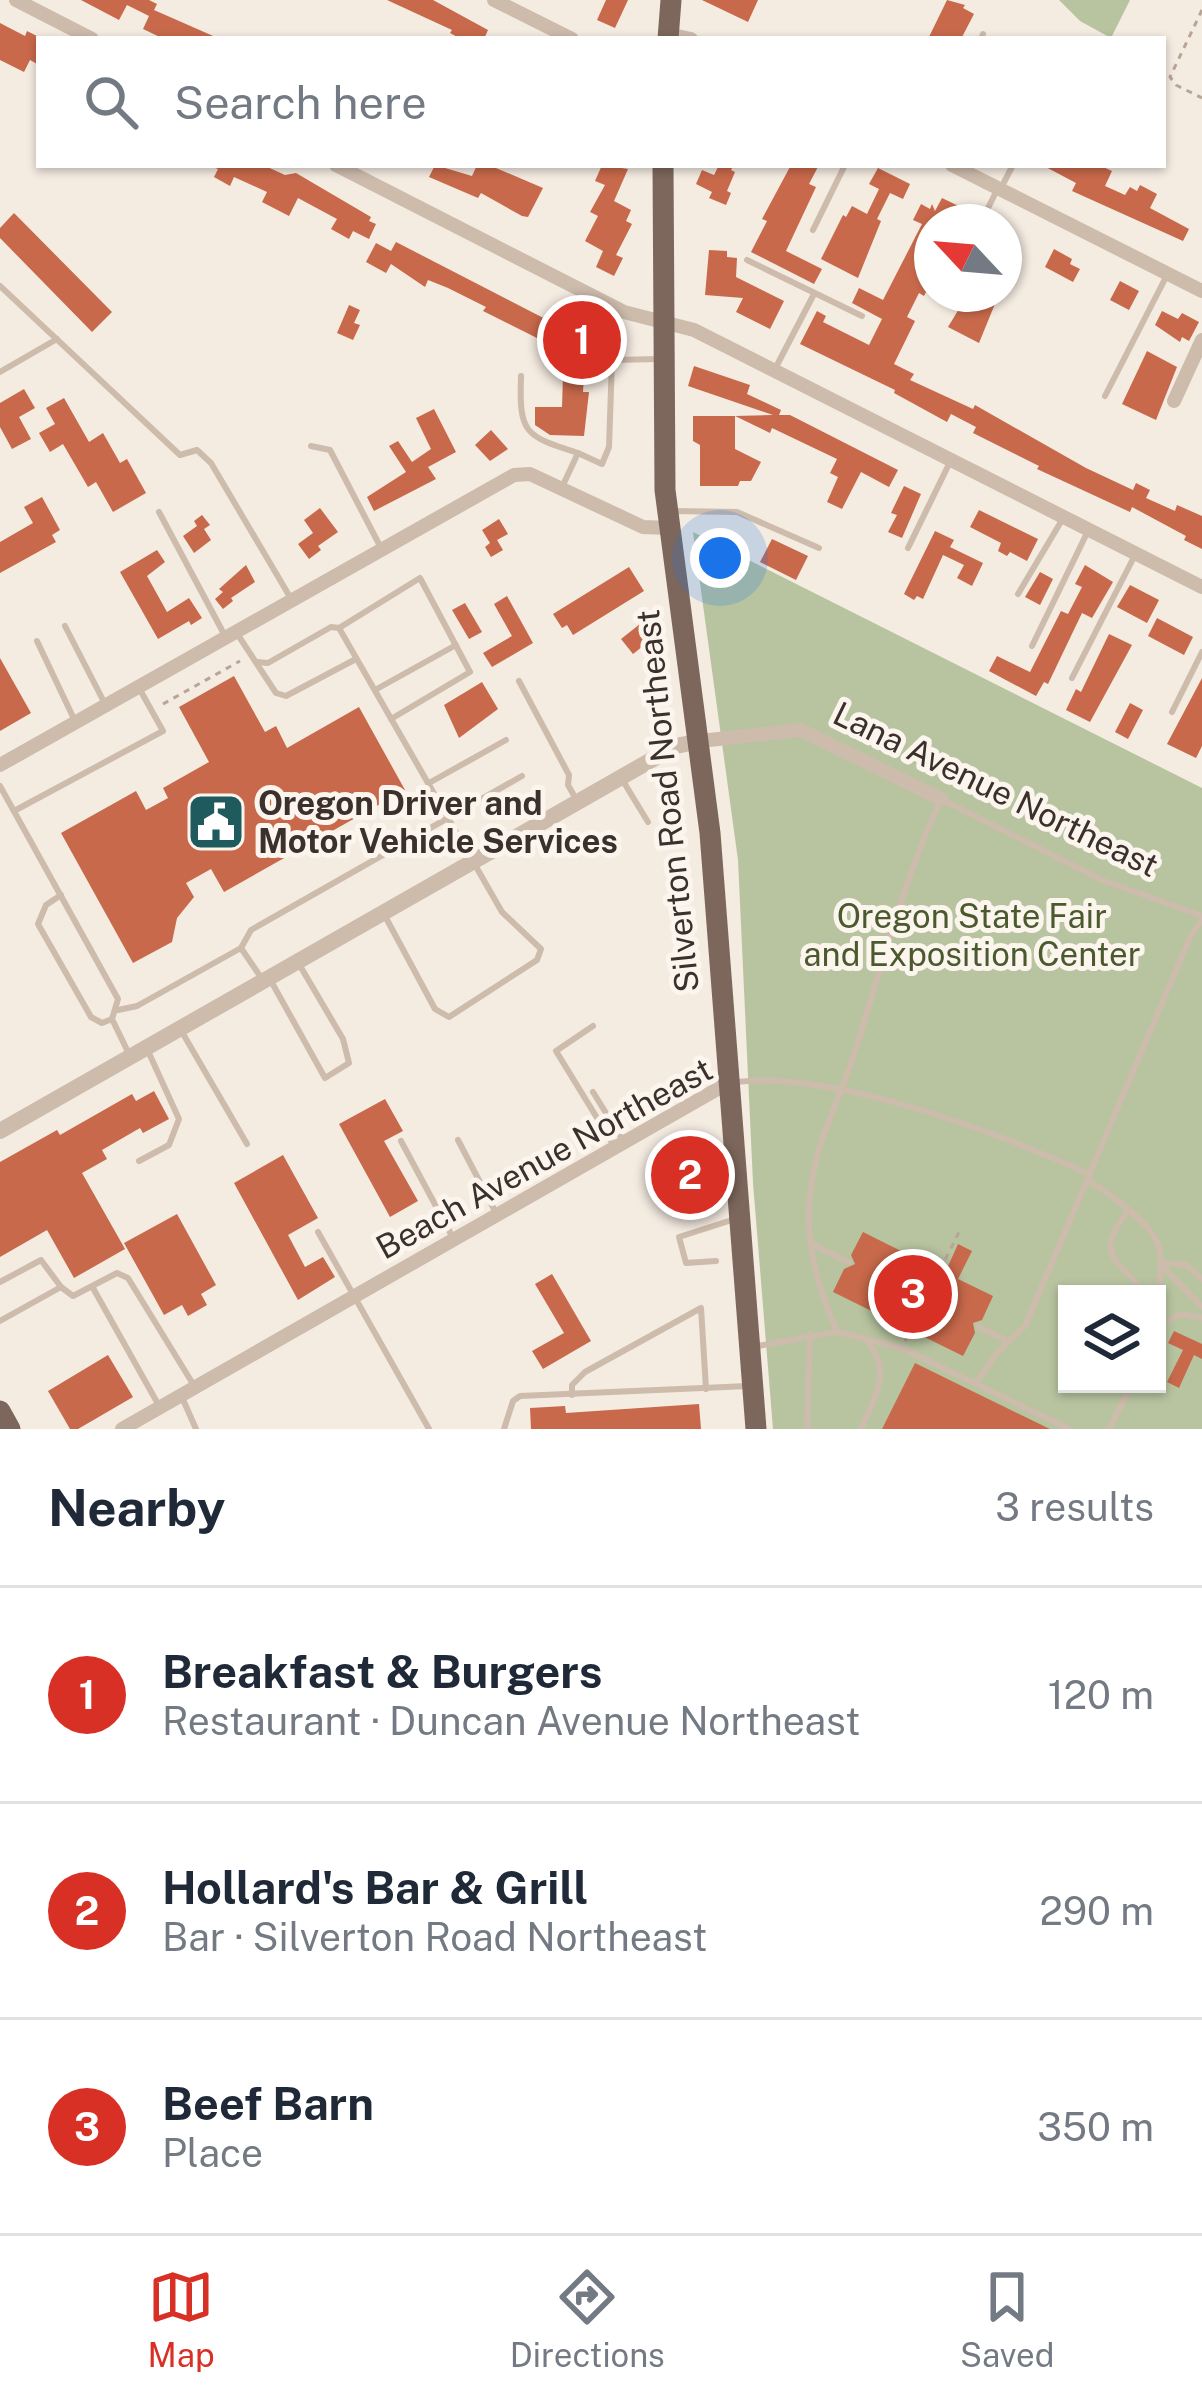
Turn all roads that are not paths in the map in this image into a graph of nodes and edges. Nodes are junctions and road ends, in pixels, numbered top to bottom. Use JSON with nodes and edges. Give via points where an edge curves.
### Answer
{"nodes":[{"id":1,"x":16,"y":0,"type":"edge"},
{"id":2,"x":494,"y":0,"type":"edge"},
{"id":3,"x":671,"y":0,"type":"edge"},
{"id":4,"x":86,"y":36,"type":"edge"},
{"id":5,"x":566,"y":36,"type":"edge"},
{"id":6,"x":676,"y":36,"type":"edge"},
{"id":7,"x":342,"y":168,"type":"edge"},
{"id":8,"x":663,"y":168,"type":"edge"},
{"id":9,"x":843,"y":168,"type":"edge"},
{"id":10,"x":958,"y":168,"type":"edge"},
{"id":11,"x":1010,"y":168,"type":"edge"},
{"id":12,"x":999,"y":189,"type":"junction"},
{"id":13,"x":991,"y":204,"type":"edge"},
{"id":14,"x":813,"y":230,"type":"dead end"},
{"id":15,"x":747,"y":260,"type":"dead end"},
{"id":16,"x":1168,"y":274,"type":"junction"},
{"id":17,"x":0,"y":286,"type":"edge"},
{"id":18,"x":1202,"y":291,"type":"edge"},
{"id":19,"x":814,"y":293,"type":"junction"},
{"id":20,"x":617,"y":308,"type":"junction"},
{"id":21,"x":862,"y":316,"type":"dead end"},
{"id":22,"x":662,"y":322,"type":"junction"},
{"id":23,"x":57,"y":339,"type":"junction"},
{"id":24,"x":1202,"y":340,"type":"edge"},
{"id":25,"x":662,"y":359,"type":"junction"},
{"id":26,"x":612,"y":360,"type":"junction"},
{"id":27,"x":774,"y":370,"type":"junction"},
{"id":28,"x":0,"y":372,"type":"edge"},
{"id":29,"x":521,"y":376,"type":"dead end"},
{"id":30,"x":1105,"y":396,"type":"dead end"},
{"id":31,"x":1174,"y":401,"type":"dead end"},
{"id":32,"x":311,"y":446,"type":"dead end"},
{"id":33,"x":578,"y":453,"type":"junction"},
{"id":34,"x":951,"y":460,"type":"junction"},
{"id":35,"x":561,"y":489,"type":"junction"},
{"id":36,"x":160,"y":512,"type":"dead end"},
{"id":37,"x":1064,"y":517,"type":"junction"},
{"id":38,"x":668,"y":520,"type":"junction"},
{"id":39,"x":1089,"y":530,"type":"junction"},
{"id":40,"x":818,"y":548,"type":"dead end"},
{"id":41,"x":908,"y":548,"type":"dead end"},
{"id":42,"x":381,"y":550,"type":"junction"},
{"id":43,"x":1136,"y":554,"type":"junction"},
{"id":44,"x":1202,"y":587,"type":"edge"},
{"id":45,"x":1018,"y":594,"type":"dead end"},
{"id":46,"x":292,"y":600,"type":"junction"},
{"id":47,"x":65,"y":626,"type":"dead end"},
{"id":48,"x":340,"y":628,"type":"junction"},
{"id":49,"x":231,"y":635,"type":"junction"},
{"id":50,"x":37,"y":641,"type":"dead end"},
{"id":51,"x":456,"y":645,"type":"junction"},
{"id":52,"x":1032,"y":646,"type":"dead end"},
{"id":53,"x":1202,"y":652,"type":"edge"},
{"id":54,"x":356,"y":659,"type":"junction"},
{"id":55,"x":257,"y":662,"type":"junction"},
{"id":56,"x":1072,"y":679,"type":"dead end"},
{"id":57,"x":519,"y":681,"type":"dead end"},
{"id":58,"x":139,"y":687,"type":"junction"},
{"id":59,"x":375,"y":691,"type":"junction"},
{"id":60,"x":106,"y":705,"type":"junction"},
{"id":61,"x":1172,"y":712,"type":"dead end"},
{"id":62,"x":392,"y":719,"type":"junction"},
{"id":63,"x":76,"y":722,"type":"junction"},
{"id":64,"x":506,"y":740,"type":"dead end"},
{"id":65,"x":700,"y":741,"type":"junction"},
{"id":66,"x":0,"y":765,"type":"edge"},
{"id":67,"x":522,"y":776,"type":"dead end"},
{"id":68,"x":621,"y":778,"type":"junction"},
{"id":69,"x":429,"y":783,"type":"junction"},
{"id":70,"x":0,"y":786,"type":"edge"},
{"id":71,"x":941,"y":799,"type":"junction"},
{"id":72,"x":578,"y":802,"type":"junction"},
{"id":73,"x":14,"y":812,"type":"junction"},
{"id":74,"x":450,"y":818,"type":"junction"},
{"id":75,"x":648,"y":822,"type":"dead end"},
{"id":76,"x":475,"y":861,"type":"junction"},
{"id":77,"x":61,"y":896,"type":"junction"},
{"id":78,"x":384,"y":913,"type":"junction"},
{"id":79,"x":1200,"y":915,"type":"edge"},
{"id":80,"x":241,"y":948,"type":"junction"},
{"id":81,"x":298,"y":962,"type":"junction"},
{"id":82,"x":266,"y":980,"type":"junction"},
{"id":83,"x":118,"y":1010,"type":"junction"},
{"id":84,"x":112,"y":1019,"type":"junction"},
{"id":85,"x":593,"y":1026,"type":"dead end"},
{"id":86,"x":180,"y":1028,"type":"junction"},
{"id":87,"x":138,"y":1052,"type":"junction"},
{"id":88,"x":728,"y":1083,"type":"junction"},
{"id":89,"x":841,"y":1089,"type":"junction"},
{"id":90,"x":592,"y":1092,"type":"dead end"},
{"id":91,"x":0,"y":1131,"type":"edge"},
{"id":92,"x":458,"y":1140,"type":"dead end"},
{"id":93,"x":401,"y":1141,"type":"dead end"},
{"id":94,"x":247,"y":1144,"type":"dead end"},
{"id":95,"x":620,"y":1144,"type":"junction"},
{"id":96,"x":139,"y":1161,"type":"dead end"},
{"id":97,"x":1088,"y":1177,"type":"junction"},
{"id":98,"x":1128,"y":1211,"type":"junction"},
{"id":99,"x":497,"y":1215,"type":"junction"},
{"id":100,"x":739,"y":1218,"type":"junction"},
{"id":101,"x":318,"y":1232,"type":"dead end"},
{"id":102,"x":454,"y":1239,"type":"junction"},
{"id":103,"x":812,"y":1244,"type":"junction"},
{"id":104,"x":716,"y":1262,"type":"dead end"},
{"id":105,"x":848,"y":1262,"type":"dead end"},
{"id":106,"x":1160,"y":1264,"type":"junction"},
{"id":107,"x":1202,"y":1279,"type":"edge"},
{"id":108,"x":0,"y":1282,"type":"edge"},
{"id":109,"x":1136,"y":1285,"type":"edge"},
{"id":110,"x":1158,"y":1285,"type":"edge"},
{"id":111,"x":61,"y":1287,"type":"junction"},
{"id":112,"x":93,"y":1288,"type":"junction"},
{"id":113,"x":352,"y":1298,"type":"junction"},
{"id":114,"x":1202,"y":1307,"type":"edge"},
{"id":115,"x":1202,"y":1318,"type":"edge"},
{"id":116,"x":0,"y":1321,"type":"edge"},
{"id":117,"x":1166,"y":1322,"type":"edge"},
{"id":118,"x":979,"y":1327,"type":"dead end"},
{"id":119,"x":837,"y":1332,"type":"junction"},
{"id":120,"x":810,"y":1334,"type":"junction"},
{"id":121,"x":866,"y":1340,"type":"junction"},
{"id":122,"x":1009,"y":1342,"type":"junction"},
{"id":123,"x":750,"y":1347,"type":"junction"},
{"id":124,"x":975,"y":1384,"type":"junction"},
{"id":125,"x":752,"y":1385,"type":"junction"},
{"id":126,"x":195,"y":1387,"type":"junction"},
{"id":127,"x":706,"y":1389,"type":"junction"},
{"id":128,"x":1127,"y":1393,"type":"edge"},
{"id":129,"x":181,"y":1395,"type":"junction"},
{"id":130,"x":572,"y":1395,"type":"junction"},
{"id":131,"x":160,"y":1407,"type":"junction"},
{"id":132,"x":0,"y":1411,"type":"edge"},
{"id":133,"x":10,"y":1429,"type":"edge"},
{"id":134,"x":122,"y":1429,"type":"edge"},
{"id":135,"x":196,"y":1429,"type":"edge"},
{"id":136,"x":429,"y":1429,"type":"edge"},
{"id":137,"x":504,"y":1429,"type":"edge"},
{"id":138,"x":756,"y":1429,"type":"edge"},
{"id":139,"x":807,"y":1429,"type":"edge"},
{"id":140,"x":861,"y":1429,"type":"edge"},
{"id":141,"x":1069,"y":1429,"type":"edge"},
{"id":142,"x":1109,"y":1429,"type":"edge"}],
"edges":[{"from":1,"to":4,"type":"street"},
{"from":2,"to":5,"type":"street"},
{"from":3,"to":6,"type":"main road"},
{"from":7,"to":20,"type":"street"},
{"from":8,"to":22,"type":"main road","name":"Silverton Road Northeast"},
{"from":9,"to":14,"type":"lane"},
{"from":10,"to":12,"type":"street"},
{"from":11,"to":12,"type":"lane"},
{"from":12,"to":13,"type":"lane"},
{"from":12,"to":16,"type":"street"},
{"from":15,"to":19,"type":"lane"},
{"from":16,"to":18,"type":"street"},
{"from":16,"to":30,"type":"lane"},
{"from":17,"to":23,"type":"lane"},
{"from":19,"to":21,"type":"lane"},
{"from":19,"to":27,"type":"lane"},
{"from":20,"to":22,"type":"street"},
{"from":20,"to":26,"type":"lane","via":[[600,349]]},
{"from":22,"to":25,"type":"main road","name":"Silverton Road Northeast"},
{"from":22,"to":27,"type":"street"},
{"from":23,"to":28,"type":"lane"},
{"from":23,"to":46,"type":"lane","via":[[179,455],[197,450],[211,464]]},
{"from":24,"to":31,"type":"street"},
{"from":25,"to":26,"type":"lane"},
{"from":25,"to":38,"type":"main road","name":"Silverton Road Northeast"},
{"from":26,"to":33,"type":"lane","via":[[609,447],[602,464]]},
{"from":27,"to":34,"type":"street"},
{"from":29,"to":33,"type":"lane","via":[[525,428]]},
{"from":32,"to":42,"type":"lane","via":[[334,454]]},
{"from":33,"to":35,"type":"lane"},
{"from":34,"to":37,"type":"street"},
{"from":34,"to":41,"type":"lane"},
{"from":35,"to":38,"type":"street","via":[[643,527]]},
{"from":35,"to":42,"type":"street","via":[[514,475]]},
{"from":36,"to":49,"type":"lane"},
{"from":37,"to":39,"type":"street"},
{"from":37,"to":45,"type":"lane"},
{"from":38,"to":40,"type":"lane","via":[[684,508],[737,512]]},
{"from":38,"to":65,"type":"main road","name":"Silverton Road Northeast"},
{"from":39,"to":43,"type":"street"},
{"from":39,"to":52,"type":"lane"},
{"from":42,"to":46,"type":"street"},
{"from":43,"to":44,"type":"street"},
{"from":43,"to":56,"type":"lane"},
{"from":46,"to":49,"type":"street"},
{"from":47,"to":60,"type":"lane"},
{"from":48,"to":51,"type":"lane","via":[[420,578]]},
{"from":48,"to":54,"type":"lane"},
{"from":48,"to":55,"type":"lane"},
{"from":49,"to":55,"type":"lane"},
{"from":49,"to":58,"type":"street"},
{"from":50,"to":63,"type":"lane"},
{"from":51,"to":59,"type":"lane"},
{"from":51,"to":62,"type":"lane","via":[[470,672]]},
{"from":53,"to":61,"type":"lane"},
{"from":54,"to":55,"type":"lane","via":[[286,696]]},
{"from":54,"to":59,"type":"lane"},
{"from":57,"to":72,"type":"lane"},
{"from":58,"to":60,"type":"street"},
{"from":58,"to":73,"type":"lane","via":[[163,730]]},
{"from":59,"to":62,"type":"lane"},
{"from":60,"to":63,"type":"street"},
{"from":62,"to":69,"type":"lane"},
{"from":63,"to":66,"type":"street"},
{"from":64,"to":69,"type":"lane"},
{"from":65,"to":68,"type":"street","name":"Lana Avenue Northeast"},
{"from":65,"to":71,"type":"street","name":"Lana Avenue Northeast","via":[[801,730]]},
{"from":65,"to":88,"type":"main road","name":"Silverton Road Northeast"},
{"from":67,"to":74,"type":"lane"},
{"from":68,"to":72,"type":"street","name":"Lana Avenue Northeast"},
{"from":68,"to":75,"type":"lane"},
{"from":69,"to":74,"type":"lane"},
{"from":70,"to":73,"type":"lane"},
{"from":71,"to":79,"type":"lane","name":"Lana Avenue Northeast","via":[[1102,880]]},
{"from":71,"to":89,"type":"lane"},
{"from":72,"to":76,"type":"street","name":"Lana Avenue Northeast"},
{"from":73,"to":77,"type":"lane"},
{"from":74,"to":76,"type":"lane"},
{"from":74,"to":80,"type":"lane","via":[[251,930]]},
{"from":76,"to":78,"type":"street","name":"Lana Avenue Northeast"},
{"from":76,"to":78,"type":"lane","via":[[502,912],[542,949],[449,1017],[435,1009]]},
{"from":77,"to":83,"type":"lane"},
{"from":77,"to":84,"type":"lane","via":[[38,924],[91,1017]]},
{"from":78,"to":81,"type":"street","name":"Lana Avenue Northeast"},
{"from":79,"to":97,"type":"lane"},
{"from":80,"to":82,"type":"lane"},
{"from":80,"to":83,"type":"lane"},
{"from":81,"to":82,"type":"street","name":"Lana Avenue Northeast"},
{"from":81,"to":82,"type":"lane","via":[[349,1064],[325,1078]]},
{"from":82,"to":86,"type":"street","name":"Lana Avenue Northeast"},
{"from":83,"to":84,"type":"lane"},
{"from":84,"to":87,"type":"lane"},
{"from":85,"to":95,"type":"lane","via":[[556,1051]]},
{"from":86,"to":87,"type":"street","name":"Lana Avenue Northeast"},
{"from":86,"to":94,"type":"lane"},
{"from":87,"to":91,"type":"street","name":"Lana Avenue Northeast"},
{"from":87,"to":96,"type":"lane","via":[[179,1119],[169,1145]]},
{"from":88,"to":89,"type":"lane","name":"Beach Avenue Northeast","via":[[759,1078]]},
{"from":88,"to":95,"type":"street","name":"Beach Avenue Northeast"},
{"from":88,"to":100,"type":"main road","name":"Silverton Road Northeast"},
{"from":89,"to":97,"type":"lane","name":"Beach Avenue Northeast","via":[[1000,1136]]},
{"from":89,"to":103,"type":"lane","via":[[815,1154]]},
{"from":90,"to":95,"type":"lane"},
{"from":92,"to":99,"type":"lane"},
{"from":93,"to":102,"type":"lane"},
{"from":95,"to":99,"type":"street","name":"Beach Avenue Northeast"},
{"from":97,"to":98,"type":"lane","name":"Beach Avenue Northeast"},
{"from":97,"to":122,"type":"lane","via":[[1025,1327]]},
{"from":98,"to":106,"type":"lane","via":[[1155,1237]]},
{"from":98,"to":109,"type":"lane","via":[[1109,1247]]},
{"from":99,"to":102,"type":"street","name":"Beach Avenue Northeast"},
{"from":100,"to":104,"type":"lane","via":[[679,1237],[686,1263]]},
{"from":100,"to":123,"type":"main road","name":"Silverton Road Northeast"},
{"from":101,"to":113,"type":"lane"},
{"from":102,"to":113,"type":"street","name":"Beach Avenue Northeast"},
{"from":103,"to":105,"type":"lane"},
{"from":103,"to":119,"type":"lane","via":[[816,1284]]},
{"from":106,"to":107,"type":"lane","via":[[1178,1262]]},
{"from":106,"to":110,"type":"lane"},
{"from":106,"to":114,"type":"lane"},
{"from":108,"to":111,"type":"lane","via":[[41,1260]]},
{"from":111,"to":112,"type":"lane","via":[[73,1296]]},
{"from":111,"to":116,"type":"lane"},
{"from":112,"to":126,"type":"lane","via":[[117,1273],[128,1278]]},
{"from":112,"to":131,"type":"lane"},
{"from":113,"to":126,"type":"street","name":"Beach Avenue Northeast"},
{"from":113,"to":136,"type":"lane"},
{"from":115,"to":117,"type":"lane","via":[[1180,1314]]},
{"from":118,"to":122,"type":"lane"},
{"from":119,"to":120,"type":"lane"},
{"from":119,"to":121,"type":"lane"},
{"from":120,"to":123,"type":"lane"},
{"from":120,"to":139,"type":"lane"},
{"from":121,"to":124,"type":"lane","via":[[902,1348]]},
{"from":121,"to":140,"type":"lane","via":[[882,1378]]},
{"from":122,"to":124,"type":"lane"},
{"from":123,"to":125,"type":"main road","name":"Silverton Road Northeast"},
{"from":124,"to":141,"type":"lane"},
{"from":125,"to":127,"type":"lane"},
{"from":125,"to":138,"type":"main road","name":"Silverton Road Northeast"},
{"from":126,"to":129,"type":"street","name":"Beach Avenue Northeast"},
{"from":127,"to":130,"type":"lane"},
{"from":127,"to":130,"type":"lane","via":[[701,1308],[585,1372]]},
{"from":128,"to":142,"type":"lane"},
{"from":129,"to":131,"type":"street","name":"Beach Avenue Northeast"},
{"from":129,"to":135,"type":"lane"},
{"from":130,"to":137,"type":"lane","via":[[520,1396]]},
{"from":131,"to":134,"type":"street","name":"Beach Avenue Northeast"},
{"from":132,"to":133,"type":"main road"}]}
